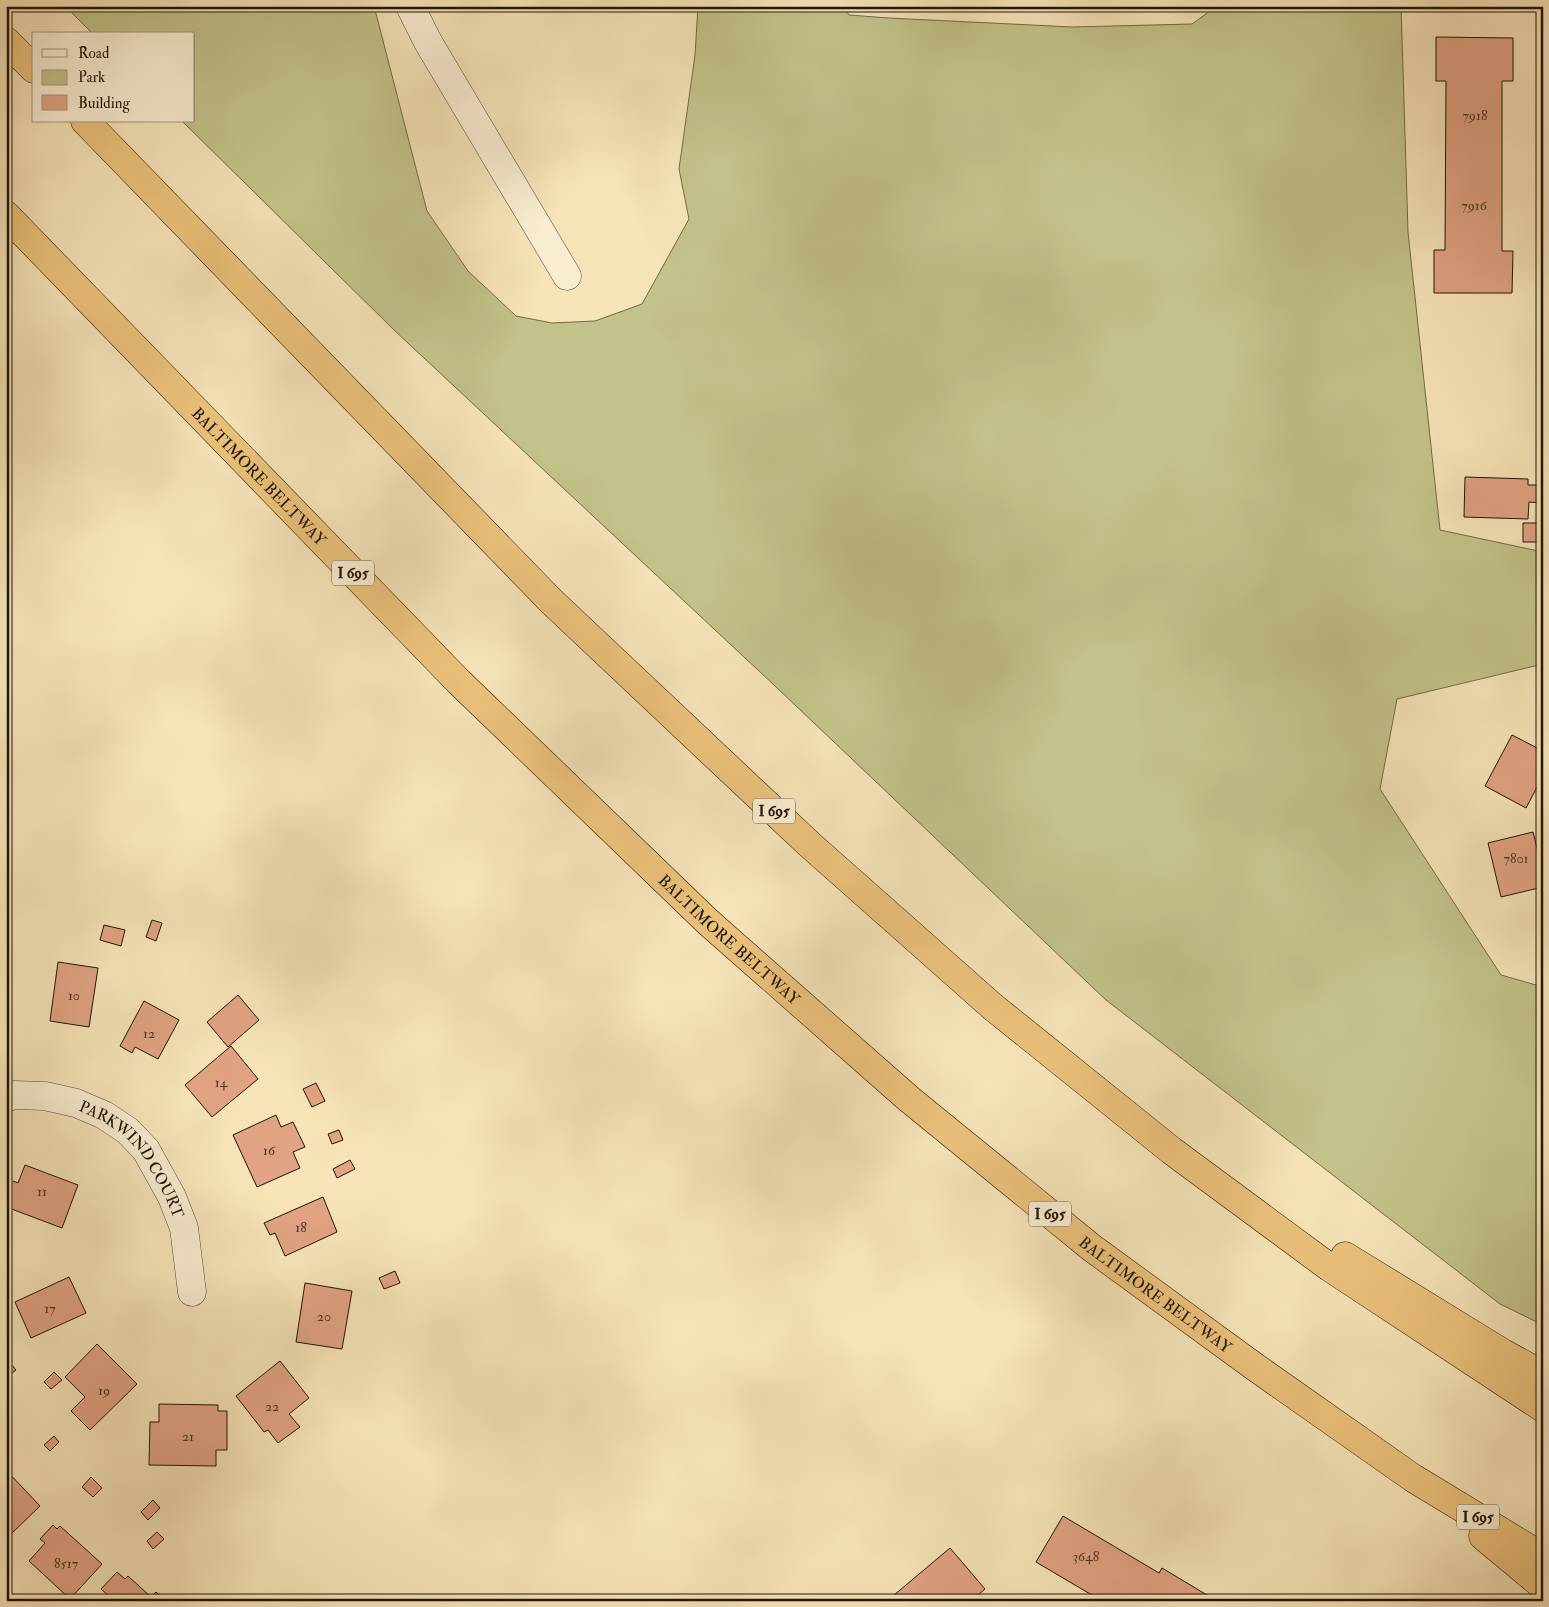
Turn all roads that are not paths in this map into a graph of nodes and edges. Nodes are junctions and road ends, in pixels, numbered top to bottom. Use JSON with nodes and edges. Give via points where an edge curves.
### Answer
{"nodes":[{"id":1,"x":410,"y":6,"type":"edge"},
{"id":2,"x":6,"y":41,"type":"edge"},
{"id":3,"x":32,"y":67,"type":"edge"},
{"id":4,"x":86,"y":122,"type":"edge"},
{"id":5,"x":6,"y":215,"type":"edge"},
{"id":6,"x":567,"y":276,"type":"dead end"},
{"id":7,"x":993,"y":1007,"type":"junction"},
{"id":8,"x":6,"y":1098,"type":"edge"},
{"id":9,"x":192,"y":1292,"type":"dead end"},
{"id":10,"x":1543,"y":1375,"type":"edge"},
{"id":11,"x":1543,"y":1408,"type":"edge"},
{"id":12,"x":1413,"y":1478,"type":"junction"},
{"id":13,"x":1543,"y":1557,"type":"edge"},
{"id":14,"x":1543,"y":1586,"type":"edge"}],
"edges":[{"from":1,"to":6,"type":"street","via":[[428,42]]},
{"from":2,"to":3,"type":"highway"},
{"from":4,"to":7,"type":"highway","number":"I 695","via":[[551,601],[808,844]]},
{"from":5,"to":12,"type":"highway","name":"BALTIMORE BELTWAY","number":"I 695","via":[[459,682],[715,929],[909,1099],[1092,1248]]},
{"from":7,"to":10,"type":"highway","via":[[1178,1144],[1331,1248]]},
{"from":7,"to":11,"type":"highway","number":"I 695","via":[[1172,1151],[1329,1267]]},
{"from":8,"to":9,"type":"street","name":"PARKWIND COURT","via":[[14,1095],[45,1096],[76,1103],[104,1115],[128,1131],[146,1150],[172,1197],[184,1228]]},
{"from":12,"to":13,"type":"highway","name":"BALTIMORE BELTWAY","number":"I 695"},
{"from":12,"to":14,"type":"highway"}]}
